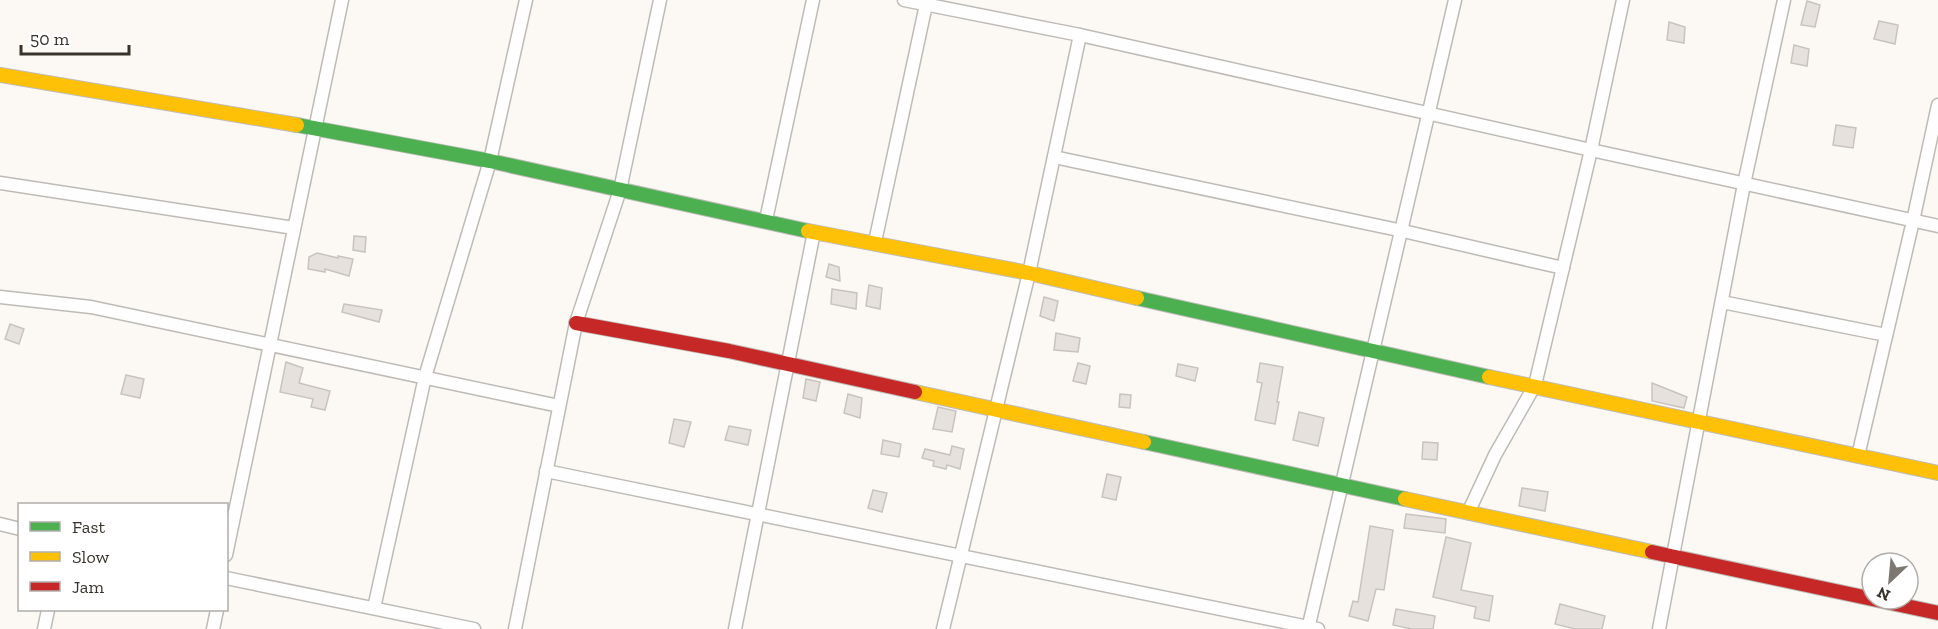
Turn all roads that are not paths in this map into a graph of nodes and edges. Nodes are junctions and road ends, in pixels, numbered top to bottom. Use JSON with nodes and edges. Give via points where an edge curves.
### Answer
{"nodes":[{"id":1,"x":342,"y":0,"type":"edge"},
{"id":2,"x":526,"y":0,"type":"edge"},
{"id":3,"x":660,"y":0,"type":"edge"},
{"id":4,"x":813,"y":0,"type":"edge"},
{"id":5,"x":904,"y":0,"type":"edge"},
{"id":6,"x":1455,"y":0,"type":"edge"},
{"id":7,"x":1623,"y":0,"type":"edge"},
{"id":8,"x":1784,"y":0,"type":"edge"},
{"id":9,"x":926,"y":2,"type":"edge"},
{"id":10,"x":1080,"y":35,"type":"junction"},
{"id":11,"x":0,"y":75,"type":"edge"},
{"id":12,"x":1938,"y":105,"type":"edge"},
{"id":13,"x":1430,"y":113,"type":"junction"},
{"id":14,"x":315,"y":128,"type":"junction"},
{"id":15,"x":1591,"y":150,"type":"junction"},
{"id":16,"x":1054,"y":157,"type":"junction"},
{"id":17,"x":490,"y":161,"type":"junction"},
{"id":18,"x":0,"y":183,"type":"edge"},
{"id":19,"x":1744,"y":184,"type":"junction"},
{"id":20,"x":620,"y":190,"type":"junction"},
{"id":21,"x":766,"y":220,"type":"junction"},
{"id":22,"x":1913,"y":221,"type":"junction"},
{"id":23,"x":1938,"y":226,"type":"edge"},
{"id":24,"x":294,"y":228,"type":"junction"},
{"id":25,"x":1403,"y":231,"type":"junction"},
{"id":26,"x":814,"y":232,"type":"junction"},
{"id":27,"x":875,"y":242,"type":"junction"},
{"id":28,"x":1563,"y":268,"type":"junction"},
{"id":29,"x":1029,"y":273,"type":"junction"},
{"id":30,"x":0,"y":297,"type":"edge"},
{"id":31,"x":1722,"y":302,"type":"junction"},
{"id":32,"x":576,"y":323,"type":"junction"},
{"id":33,"x":1886,"y":335,"type":"junction"},
{"id":34,"x":270,"y":344,"type":"junction"},
{"id":35,"x":1373,"y":352,"type":"junction"},
{"id":36,"x":788,"y":364,"type":"junction"},
{"id":37,"x":425,"y":377,"type":"junction"},
{"id":38,"x":1535,"y":385,"type":"junction"},
{"id":39,"x":559,"y":406,"type":"junction"},
{"id":40,"x":996,"y":410,"type":"junction"},
{"id":41,"x":1699,"y":421,"type":"junction"},
{"id":42,"x":1858,"y":456,"type":"junction"},
{"id":43,"x":546,"y":471,"type":"junction"},
{"id":44,"x":1938,"y":473,"type":"edge"},
{"id":45,"x":1343,"y":485,"type":"junction"},
{"id":46,"x":1468,"y":513,"type":"junction"},
{"id":47,"x":759,"y":515,"type":"junction"},
{"id":48,"x":0,"y":524,"type":"edge"},
{"id":49,"x":18,"y":528,"type":"edge"},
{"id":50,"x":228,"y":545,"type":"edge"},
{"id":51,"x":961,"y":556,"type":"junction"},
{"id":52,"x":1674,"y":558,"type":"junction"},
{"id":53,"x":228,"y":578,"type":"edge"},
{"id":54,"x":374,"y":608,"type":"junction"},
{"id":55,"x":48,"y":611,"type":"edge"},
{"id":56,"x":217,"y":611,"type":"edge"},
{"id":57,"x":1938,"y":613,"type":"edge"},
{"id":58,"x":469,"y":628,"type":"edge"},
{"id":59,"x":1312,"y":628,"type":"edge"},
{"id":60,"x":44,"y":629,"type":"edge"},
{"id":61,"x":213,"y":629,"type":"edge"},
{"id":62,"x":515,"y":629,"type":"edge"},
{"id":63,"x":735,"y":629,"type":"edge"},
{"id":64,"x":943,"y":629,"type":"edge"},
{"id":65,"x":1659,"y":629,"type":"edge"}],
"edges":[{"from":1,"to":14,"type":"street"},
{"from":2,"to":17,"type":"street"},
{"from":3,"to":20,"type":"street"},
{"from":4,"to":21,"type":"street"},
{"from":5,"to":9,"type":"street"},
{"from":6,"to":13,"type":"street"},
{"from":7,"to":15,"type":"street"},
{"from":8,"to":19,"type":"street"},
{"from":9,"to":10,"type":"street"},
{"from":9,"to":27,"type":"street"},
{"from":10,"to":13,"type":"street"},
{"from":10,"to":16,"type":"street"},
{"from":11,"to":14,"type":"street"},
{"from":12,"to":22,"type":"street"},
{"from":13,"to":15,"type":"street"},
{"from":13,"to":25,"type":"street"},
{"from":14,"to":17,"type":"street"},
{"from":14,"to":24,"type":"street"},
{"from":15,"to":19,"type":"street"},
{"from":15,"to":28,"type":"street"},
{"from":16,"to":25,"type":"street"},
{"from":16,"to":29,"type":"street"},
{"from":17,"to":20,"type":"street"},
{"from":17,"to":37,"type":"street"},
{"from":18,"to":24,"type":"street"},
{"from":19,"to":22,"type":"street"},
{"from":19,"to":31,"type":"street"},
{"from":20,"to":21,"type":"street"},
{"from":20,"to":32,"type":"street"},
{"from":21,"to":26,"type":"street"},
{"from":22,"to":23,"type":"street"},
{"from":22,"to":33,"type":"street"},
{"from":24,"to":34,"type":"street"},
{"from":25,"to":28,"type":"street"},
{"from":25,"to":35,"type":"street"},
{"from":26,"to":27,"type":"street"},
{"from":26,"to":36,"type":"street"},
{"from":27,"to":29,"type":"street"},
{"from":28,"to":38,"type":"street"},
{"from":29,"to":35,"type":"street"},
{"from":29,"to":40,"type":"street"},
{"from":30,"to":34,"type":"street","via":[[91,307]]},
{"from":31,"to":33,"type":"street"},
{"from":31,"to":41,"type":"street"},
{"from":32,"to":36,"type":"street"},
{"from":32,"to":39,"type":"street"},
{"from":33,"to":42,"type":"street"},
{"from":34,"to":37,"type":"street"},
{"from":34,"to":50,"type":"street"},
{"from":35,"to":38,"type":"street"},
{"from":35,"to":45,"type":"street"},
{"from":36,"to":40,"type":"street"},
{"from":36,"to":47,"type":"street"},
{"from":37,"to":39,"type":"street"},
{"from":37,"to":54,"type":"street"},
{"from":38,"to":41,"type":"street"},
{"from":38,"to":46,"type":"street"},
{"from":39,"to":43,"type":"street"},
{"from":40,"to":45,"type":"street"},
{"from":40,"to":51,"type":"street"},
{"from":41,"to":42,"type":"street"},
{"from":41,"to":52,"type":"street"},
{"from":42,"to":44,"type":"street"},
{"from":43,"to":47,"type":"street"},
{"from":43,"to":62,"type":"street"},
{"from":45,"to":46,"type":"street"},
{"from":45,"to":59,"type":"street"},
{"from":46,"to":52,"type":"street"},
{"from":47,"to":51,"type":"street"},
{"from":47,"to":63,"type":"street"},
{"from":48,"to":49,"type":"street"},
{"from":51,"to":59,"type":"street"},
{"from":51,"to":64,"type":"street"},
{"from":52,"to":57,"type":"street"},
{"from":52,"to":65,"type":"street"},
{"from":53,"to":54,"type":"street"},
{"from":54,"to":58,"type":"street"},
{"from":55,"to":60,"type":"street"},
{"from":56,"to":61,"type":"street"}]}
